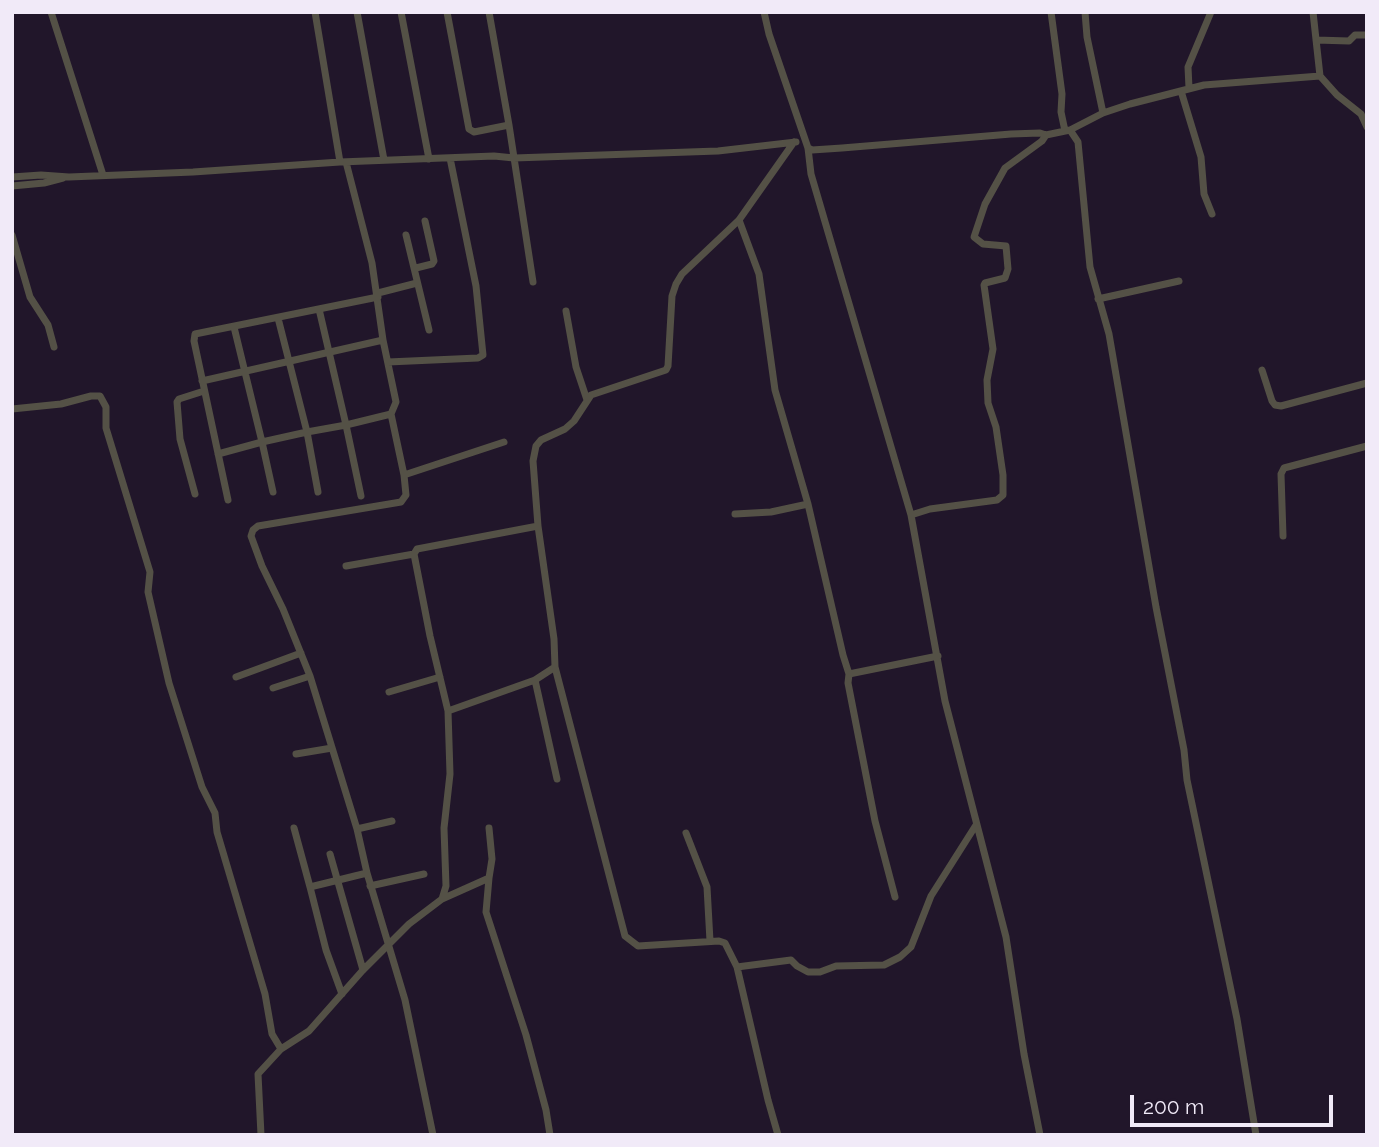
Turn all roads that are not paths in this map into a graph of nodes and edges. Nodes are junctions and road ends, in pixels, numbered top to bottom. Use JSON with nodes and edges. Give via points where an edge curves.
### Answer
{"nodes":[{"id":1,"x":51,"y":12,"type":"edge"},
{"id":2,"x":314,"y":12,"type":"edge"},
{"id":3,"x":358,"y":12,"type":"edge"},
{"id":4,"x":401,"y":12,"type":"edge"},
{"id":5,"x":447,"y":12,"type":"edge"},
{"id":6,"x":489,"y":12,"type":"edge"},
{"id":7,"x":764,"y":12,"type":"edge"},
{"id":8,"x":1051,"y":12,"type":"edge"},
{"id":9,"x":1085,"y":12,"type":"edge"},
{"id":10,"x":1211,"y":12,"type":"edge"},
{"id":11,"x":1313,"y":12,"type":"edge"},
{"id":12,"x":1367,"y":35,"type":"edge"},
{"id":13,"x":1317,"y":40,"type":"junction"},
{"id":14,"x":1320,"y":76,"type":"junction"},
{"id":15,"x":1185,"y":90,"type":"junction"},
{"id":16,"x":1103,"y":113,"type":"junction"},
{"id":17,"x":509,"y":125,"type":"junction"},
{"id":18,"x":1367,"y":127,"type":"edge"},
{"id":19,"x":1064,"y":131,"type":"junction"},
{"id":20,"x":1046,"y":135,"type":"junction"},
{"id":21,"x":794,"y":142,"type":"junction"},
{"id":22,"x":806,"y":144,"type":"junction"},
{"id":23,"x":450,"y":158,"type":"junction"},
{"id":24,"x":514,"y":158,"type":"junction"},
{"id":25,"x":429,"y":159,"type":"junction"},
{"id":26,"x":384,"y":160,"type":"junction"},
{"id":27,"x":343,"y":162,"type":"junction"},
{"id":28,"x":103,"y":175,"type":"junction"},
{"id":29,"x":12,"y":177,"type":"edge"},
{"id":30,"x":69,"y":177,"type":"junction"},
{"id":31,"x":12,"y":186,"type":"edge"},
{"id":32,"x":1212,"y":214,"type":"dead end"},
{"id":33,"x":739,"y":220,"type":"junction"},
{"id":34,"x":425,"y":221,"type":"dead end"},
{"id":35,"x":12,"y":235,"type":"edge"},
{"id":36,"x":406,"y":235,"type":"dead end"},
{"id":37,"x":416,"y":268,"type":"junction"},
{"id":38,"x":1179,"y":281,"type":"dead end"},
{"id":39,"x":533,"y":282,"type":"dead end"},
{"id":40,"x":417,"y":283,"type":"junction"},
{"id":41,"x":378,"y":295,"type":"junction"},
{"id":42,"x":1098,"y":299,"type":"junction"},
{"id":43,"x":319,"y":309,"type":"junction"},
{"id":44,"x":566,"y":310,"type":"dead end"},
{"id":45,"x":278,"y":318,"type":"junction"},
{"id":46,"x":234,"y":327,"type":"junction"},
{"id":47,"x":429,"y":330,"type":"dead end"},
{"id":48,"x":383,"y":340,"type":"junction"},
{"id":49,"x":54,"y":347,"type":"dead end"},
{"id":50,"x":329,"y":352,"type":"junction"},
{"id":51,"x":289,"y":362,"type":"junction"},
{"id":52,"x":388,"y":362,"type":"junction"},
{"id":53,"x":1262,"y":370,"type":"dead end"},
{"id":54,"x":245,"y":371,"type":"junction"},
{"id":55,"x":202,"y":381,"type":"junction"},
{"id":56,"x":1367,"y":383,"type":"edge"},
{"id":57,"x":204,"y":391,"type":"junction"},
{"id":58,"x":587,"y":400,"type":"junction"},
{"id":59,"x":12,"y":408,"type":"edge"},
{"id":60,"x":391,"y":414,"type":"junction"},
{"id":61,"x":346,"y":425,"type":"junction"},
{"id":62,"x":307,"y":432,"type":"junction"},
{"id":63,"x":262,"y":442,"type":"junction"},
{"id":64,"x":504,"y":442,"type":"dead end"},
{"id":65,"x":1367,"y":446,"type":"edge"},
{"id":66,"x":218,"y":454,"type":"junction"},
{"id":67,"x":404,"y":474,"type":"junction"},
{"id":68,"x":273,"y":492,"type":"dead end"},
{"id":69,"x":318,"y":492,"type":"dead end"},
{"id":70,"x":195,"y":494,"type":"dead end"},
{"id":71,"x":361,"y":496,"type":"dead end"},
{"id":72,"x":228,"y":500,"type":"dead end"},
{"id":73,"x":808,"y":504,"type":"junction"},
{"id":74,"x":735,"y":514,"type":"dead end"},
{"id":75,"x":911,"y":515,"type":"junction"},
{"id":76,"x":538,"y":526,"type":"junction"},
{"id":77,"x":1283,"y":536,"type":"dead end"},
{"id":78,"x":414,"y":554,"type":"junction"},
{"id":79,"x":346,"y":566,"type":"dead end"},
{"id":80,"x":301,"y":653,"type":"junction"},
{"id":81,"x":938,"y":656,"type":"junction"},
{"id":82,"x":555,"y":667,"type":"junction"},
{"id":83,"x":849,"y":674,"type":"junction"},
{"id":84,"x":310,"y":676,"type":"junction"},
{"id":85,"x":236,"y":677,"type":"dead end"},
{"id":86,"x":440,"y":677,"type":"junction"},
{"id":87,"x":535,"y":680,"type":"junction"},
{"id":88,"x":274,"y":688,"type":"dead end"},
{"id":89,"x":389,"y":692,"type":"dead end"},
{"id":90,"x":448,"y":711,"type":"junction"},
{"id":91,"x":332,"y":748,"type":"junction"},
{"id":92,"x":296,"y":754,"type":"dead end"},
{"id":93,"x":557,"y":779,"type":"dead end"},
{"id":94,"x":392,"y":821,"type":"dead end"},
{"id":95,"x":976,"y":825,"type":"junction"},
{"id":96,"x":294,"y":828,"type":"dead end"},
{"id":97,"x":489,"y":828,"type":"dead end"},
{"id":98,"x":357,"y":829,"type":"junction"},
{"id":99,"x":686,"y":833,"type":"dead end"},
{"id":100,"x":331,"y":854,"type":"dead end"},
{"id":101,"x":367,"y":873,"type":"junction"},
{"id":102,"x":424,"y":874,"type":"dead end"},
{"id":103,"x":489,"y":878,"type":"junction"},
{"id":104,"x":337,"y":880,"type":"junction"},
{"id":105,"x":370,"y":886,"type":"junction"},
{"id":106,"x":310,"y":887,"type":"junction"},
{"id":107,"x":895,"y":897,"type":"dead end"},
{"id":108,"x":442,"y":899,"type":"junction"},
{"id":109,"x":710,"y":941,"type":"junction"},
{"id":110,"x":387,"y":946,"type":"junction"},
{"id":111,"x":737,"y":967,"type":"junction"},
{"id":112,"x":363,"y":970,"type":"junction"},
{"id":113,"x":342,"y":994,"type":"junction"},
{"id":114,"x":281,"y":1049,"type":"junction"},
{"id":115,"x":261,"y":1135,"type":"edge"},
{"id":116,"x":433,"y":1135,"type":"edge"},
{"id":117,"x":550,"y":1135,"type":"edge"},
{"id":118,"x":778,"y":1135,"type":"edge"},
{"id":119,"x":1040,"y":1135,"type":"edge"},
{"id":120,"x":1256,"y":1135,"type":"edge"}],
"edges":[{"from":1,"to":28,"type":"street"},
{"from":2,"to":27,"type":"street"},
{"from":3,"to":26,"type":"street"},
{"from":4,"to":25,"type":"street"},
{"from":5,"to":17,"type":"street","via":[[469,129]]},
{"from":6,"to":17,"type":"street"},
{"from":7,"to":22,"type":"street"},
{"from":8,"to":19,"type":"street"},
{"from":9,"to":16,"type":"street"},
{"from":10,"to":15,"type":"street","via":[[1188,67]]},
{"from":11,"to":13,"type":"street"},
{"from":12,"to":13,"type":"street","via":[[1349,41]]},
{"from":13,"to":14,"type":"street"},
{"from":14,"to":15,"type":"street"},
{"from":14,"to":18,"type":"street","via":[[1361,114]]},
{"from":15,"to":16,"type":"street"},
{"from":15,"to":32,"type":"street","via":[[1201,157],[1204,194]]},
{"from":16,"to":19,"type":"street"},
{"from":17,"to":24,"type":"street"},
{"from":19,"to":20,"type":"street"},
{"from":19,"to":42,"type":"street","via":[[1078,142],[1086,242]]},
{"from":20,"to":22,"type":"street","via":[[812,150]]},
{"from":20,"to":75,"type":"street","via":[[1005,168],[974,237],[984,244],[1006,246],[1005,278],[984,285],[993,349],[988,402],[996,426],[1003,495],[997,500]]},
{"from":21,"to":22,"type":"street"},
{"from":21,"to":24,"type":"street","via":[[718,151]]},
{"from":21,"to":33,"type":"street"},
{"from":22,"to":75,"type":"street"},
{"from":23,"to":24,"type":"street"},
{"from":23,"to":25,"type":"street"},
{"from":23,"to":52,"type":"street","via":[[476,286],[482,355]]},
{"from":24,"to":39,"type":"street"},
{"from":25,"to":26,"type":"street"},
{"from":26,"to":27,"type":"street"},
{"from":27,"to":28,"type":"street"},
{"from":27,"to":41,"type":"street"},
{"from":28,"to":30,"type":"street"},
{"from":29,"to":30,"type":"street"},
{"from":30,"to":31,"type":"street"},
{"from":33,"to":58,"type":"street","via":[[676,284],[666,370],[600,391]]},
{"from":33,"to":73,"type":"street","via":[[759,274],[775,390]]},
{"from":34,"to":37,"type":"street","via":[[434,261]]},
{"from":35,"to":49,"type":"street","via":[[30,298],[48,325]]},
{"from":36,"to":37,"type":"street"},
{"from":37,"to":40,"type":"street"},
{"from":38,"to":42,"type":"street"},
{"from":40,"to":41,"type":"street"},
{"from":40,"to":47,"type":"street"},
{"from":41,"to":43,"type":"street"},
{"from":41,"to":48,"type":"street"},
{"from":42,"to":120,"type":"street","via":[[1109,334],[1187,780]]},
{"from":43,"to":45,"type":"street"},
{"from":43,"to":50,"type":"street"},
{"from":44,"to":58,"type":"street"},
{"from":45,"to":46,"type":"street"},
{"from":45,"to":51,"type":"street"},
{"from":46,"to":54,"type":"street"},
{"from":46,"to":55,"type":"street","via":[[195,334]]},
{"from":48,"to":50,"type":"street"},
{"from":48,"to":52,"type":"street"},
{"from":50,"to":51,"type":"street"},
{"from":50,"to":61,"type":"street"},
{"from":51,"to":54,"type":"street"},
{"from":51,"to":62,"type":"street"},
{"from":52,"to":60,"type":"street","via":[[396,402]]},
{"from":53,"to":56,"type":"street","via":[[1272,401],[1281,406]]},
{"from":54,"to":55,"type":"street"},
{"from":54,"to":63,"type":"street"},
{"from":55,"to":57,"type":"street"},
{"from":57,"to":66,"type":"street"},
{"from":57,"to":70,"type":"street","via":[[177,402],[180,439]]},
{"from":58,"to":76,"type":"street","via":[[574,421],[536,446]]},
{"from":59,"to":114,"type":"street","via":[[91,396],[100,396],[106,407],[106,428],[150,572],[148,592],[169,682],[202,787],[215,813],[272,1034]]},
{"from":60,"to":61,"type":"street"},
{"from":60,"to":67,"type":"street"},
{"from":61,"to":62,"type":"street"},
{"from":61,"to":71,"type":"street"},
{"from":62,"to":63,"type":"street"},
{"from":62,"to":69,"type":"street"},
{"from":63,"to":66,"type":"street"},
{"from":63,"to":68,"type":"street"},
{"from":64,"to":67,"type":"street"},
{"from":65,"to":77,"type":"street","via":[[1284,468]]},
{"from":66,"to":72,"type":"street"},
{"from":67,"to":80,"type":"street","via":[[406,495],[395,504],[253,530],[262,566]]},
{"from":73,"to":74,"type":"street"},
{"from":73,"to":83,"type":"street"},
{"from":75,"to":81,"type":"street"},
{"from":76,"to":78,"type":"street","via":[[417,549]]},
{"from":76,"to":82,"type":"street"},
{"from":78,"to":79,"type":"street"},
{"from":78,"to":86,"type":"street"},
{"from":80,"to":84,"type":"street"},
{"from":80,"to":85,"type":"street"},
{"from":81,"to":83,"type":"street"},
{"from":81,"to":95,"type":"street"},
{"from":82,"to":87,"type":"street"},
{"from":82,"to":109,"type":"street","via":[[625,936],[638,946]]},
{"from":83,"to":107,"type":"street","via":[[875,821]]},
{"from":84,"to":88,"type":"street"},
{"from":84,"to":91,"type":"street"},
{"from":86,"to":89,"type":"street"},
{"from":86,"to":90,"type":"street"},
{"from":87,"to":90,"type":"street"},
{"from":87,"to":93,"type":"street"},
{"from":90,"to":108,"type":"street","via":[[450,774]]},
{"from":91,"to":92,"type":"street"},
{"from":91,"to":98,"type":"street"},
{"from":94,"to":98,"type":"street"},
{"from":95,"to":111,"type":"street","via":[[931,896],[911,947],[900,957],[884,965],[820,972],[808,972],[790,960]]},
{"from":95,"to":119,"type":"street","via":[[1006,937]]},
{"from":96,"to":106,"type":"street"},
{"from":97,"to":103,"type":"street"},
{"from":98,"to":101,"type":"street"},
{"from":99,"to":109,"type":"street","via":[[707,887]]},
{"from":100,"to":104,"type":"street"},
{"from":101,"to":104,"type":"street"},
{"from":101,"to":105,"type":"street"},
{"from":102,"to":105,"type":"street"},
{"from":103,"to":108,"type":"street"},
{"from":103,"to":117,"type":"street","via":[[486,912],[526,1035]]},
{"from":104,"to":106,"type":"street"},
{"from":104,"to":112,"type":"street"},
{"from":105,"to":110,"type":"street"},
{"from":106,"to":113,"type":"street"},
{"from":108,"to":110,"type":"street"},
{"from":109,"to":111,"type":"street","via":[[725,943]]},
{"from":110,"to":112,"type":"street"},
{"from":110,"to":116,"type":"street","via":[[417,1049]]},
{"from":111,"to":118,"type":"street"},
{"from":112,"to":113,"type":"street"},
{"from":113,"to":114,"type":"street","via":[[309,1031]]},
{"from":114,"to":115,"type":"street","via":[[258,1074]]}]}
